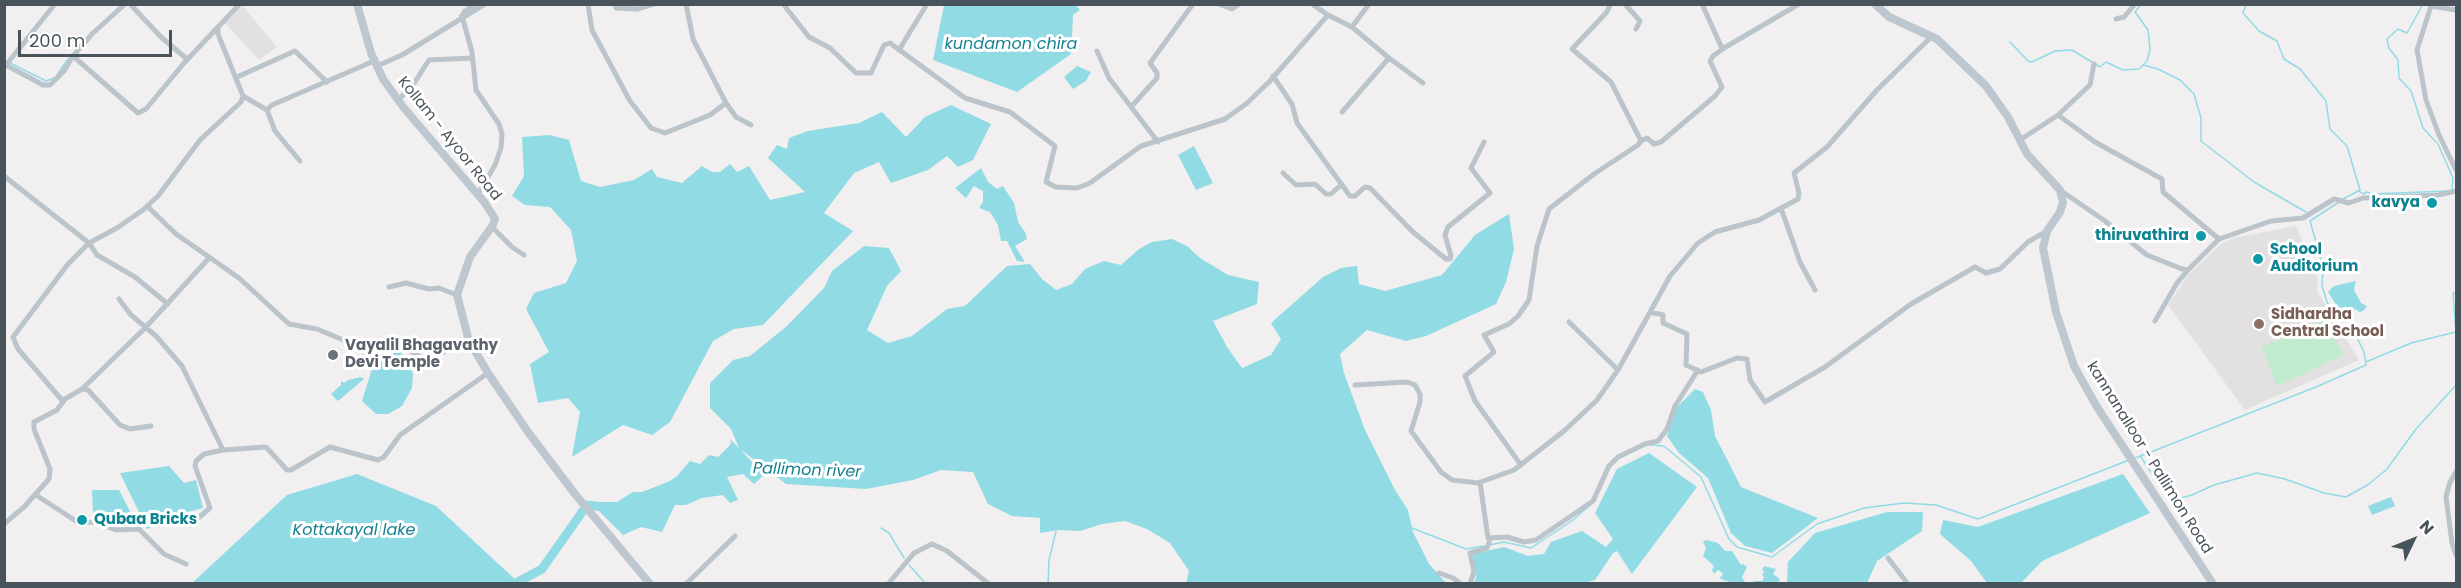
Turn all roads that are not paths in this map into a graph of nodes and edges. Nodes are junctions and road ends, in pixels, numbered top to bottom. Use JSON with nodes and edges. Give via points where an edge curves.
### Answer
{"nodes":[{"id":1,"x":55,"y":4,"type":"edge"},
{"id":2,"x":125,"y":4,"type":"edge"},
{"id":3,"x":130,"y":4,"type":"edge"},
{"id":4,"x":240,"y":4,"type":"edge"},
{"id":5,"x":357,"y":4,"type":"edge"},
{"id":6,"x":476,"y":4,"type":"edge"},
{"id":7,"x":485,"y":4,"type":"edge"},
{"id":8,"x":588,"y":4,"type":"edge"},
{"id":9,"x":615,"y":4,"type":"edge"},
{"id":10,"x":654,"y":4,"type":"edge"},
{"id":11,"x":686,"y":4,"type":"edge"},
{"id":12,"x":783,"y":4,"type":"edge"},
{"id":13,"x":927,"y":4,"type":"edge"},
{"id":14,"x":1193,"y":4,"type":"edge"},
{"id":15,"x":1219,"y":4,"type":"edge"},
{"id":16,"x":1239,"y":4,"type":"edge"},
{"id":17,"x":1312,"y":4,"type":"edge"},
{"id":18,"x":1369,"y":4,"type":"edge"},
{"id":19,"x":1611,"y":4,"type":"edge"},
{"id":20,"x":1625,"y":4,"type":"edge"},
{"id":21,"x":1702,"y":4,"type":"edge"},
{"id":22,"x":1799,"y":4,"type":"edge"},
{"id":23,"x":1875,"y":4,"type":"edge"},
{"id":24,"x":2135,"y":4,"type":"edge"},
{"id":25,"x":2430,"y":6,"type":"edge"},
{"id":26,"x":2457,"y":10,"type":"edge"},
{"id":27,"x":1328,"y":15,"type":"junction"},
{"id":28,"x":2116,"y":19,"type":"dead end"},
{"id":29,"x":218,"y":27,"type":"junction"},
{"id":30,"x":1352,"y":27,"type":"junction"},
{"id":31,"x":1636,"y":29,"type":"dead end"},
{"id":32,"x":1932,"y":36,"type":"junction"},
{"id":33,"x":1724,"y":48,"type":"junction"},
{"id":34,"x":899,"y":50,"type":"junction"},
{"id":35,"x":1097,"y":51,"type":"dead end"},
{"id":36,"x":73,"y":56,"type":"junction"},
{"id":37,"x":472,"y":58,"type":"junction"},
{"id":38,"x":1389,"y":58,"type":"junction"},
{"id":39,"x":187,"y":59,"type":"junction"},
{"id":40,"x":7,"y":63,"type":"edge"},
{"id":41,"x":375,"y":63,"type":"junction"},
{"id":42,"x":2094,"y":64,"type":"dead end"},
{"id":43,"x":1273,"y":76,"type":"junction"},
{"id":44,"x":237,"y":77,"type":"junction"},
{"id":45,"x":327,"y":82,"type":"junction"},
{"id":46,"x":1423,"y":83,"type":"dead end"},
{"id":47,"x":243,"y":96,"type":"junction"},
{"id":48,"x":398,"y":100,"type":"junction"},
{"id":49,"x":726,"y":103,"type":"junction"},
{"id":50,"x":1131,"y":107,"type":"junction"},
{"id":51,"x":267,"y":110,"type":"junction"},
{"id":52,"x":1342,"y":111,"type":"dead end"},
{"id":53,"x":2058,"y":115,"type":"junction"},
{"id":54,"x":751,"y":125,"type":"dead end"},
{"id":55,"x":2020,"y":140,"type":"junction"},
{"id":56,"x":1641,"y":141,"type":"junction"},
{"id":57,"x":1158,"y":142,"type":"junction"},
{"id":58,"x":1484,"y":142,"type":"dead end"},
{"id":59,"x":300,"y":160,"type":"dead end"},
{"id":60,"x":2457,"y":170,"type":"edge"},
{"id":61,"x":1283,"y":174,"type":"dead end"},
{"id":62,"x":4,"y":176,"type":"edge"},
{"id":63,"x":1342,"y":184,"type":"junction"},
{"id":64,"x":2060,"y":190,"type":"junction"},
{"id":65,"x":2457,"y":191,"type":"edge"},
{"id":66,"x":478,"y":194,"type":"junction"},
{"id":67,"x":147,"y":206,"type":"junction"},
{"id":68,"x":1781,"y":208,"type":"junction"},
{"id":69,"x":492,"y":227,"type":"junction"},
{"id":70,"x":2047,"y":231,"type":"junction"},
{"id":71,"x":2219,"y":239,"type":"junction"},
{"id":72,"x":89,"y":243,"type":"junction"},
{"id":73,"x":524,"y":255,"type":"dead end"},
{"id":74,"x":209,"y":258,"type":"junction"},
{"id":75,"x":2188,"y":270,"type":"junction"},
{"id":76,"x":389,"y":287,"type":"dead end"},
{"id":77,"x":1815,"y":290,"type":"dead end"},
{"id":78,"x":458,"y":295,"type":"junction"},
{"id":79,"x":119,"y":299,"type":"dead end"},
{"id":80,"x":168,"y":304,"type":"junction"},
{"id":81,"x":1650,"y":312,"type":"junction"},
{"id":82,"x":2156,"y":321,"type":"dead end"},
{"id":83,"x":1569,"y":322,"type":"dead end"},
{"id":84,"x":145,"y":328,"type":"junction"},
{"id":85,"x":469,"y":340,"type":"junction"},
{"id":86,"x":1618,"y":370,"type":"junction"},
{"id":87,"x":1698,"y":370,"type":"junction"},
{"id":88,"x":488,"y":373,"type":"junction"},
{"id":89,"x":1355,"y":385,"type":"dead end"},
{"id":90,"x":82,"y":389,"type":"junction"},
{"id":91,"x":65,"y":399,"type":"junction"},
{"id":92,"x":151,"y":426,"type":"dead end"},
{"id":93,"x":222,"y":450,"type":"junction"},
{"id":94,"x":1521,"y":465,"type":"junction"},
{"id":95,"x":2457,"y":472,"type":"edge"},
{"id":96,"x":1480,"y":482,"type":"junction"},
{"id":97,"x":36,"y":495,"type":"junction"},
{"id":98,"x":4,"y":524,"type":"edge"},
{"id":99,"x":190,"y":525,"type":"dead end"},
{"id":100,"x":735,"y":536,"type":"dead end"},
{"id":101,"x":1490,"y":539,"type":"junction"},
{"id":102,"x":2457,"y":555,"type":"edge"},
{"id":103,"x":1888,"y":558,"type":"dead end"},
{"id":104,"x":186,"y":564,"type":"dead end"},
{"id":105,"x":1439,"y":573,"type":"dead end"},
{"id":106,"x":978,"y":575,"type":"junction"},
{"id":107,"x":650,"y":584,"type":"edge"},
{"id":108,"x":686,"y":584,"type":"edge"},
{"id":109,"x":888,"y":584,"type":"edge"},
{"id":110,"x":977,"y":584,"type":"edge"},
{"id":111,"x":989,"y":584,"type":"edge"},
{"id":112,"x":1461,"y":584,"type":"edge"},
{"id":113,"x":1470,"y":584,"type":"edge"},
{"id":114,"x":1908,"y":584,"type":"edge"},
{"id":115,"x":2213,"y":584,"type":"edge"}],
"edges":[{"from":1,"to":40,"type":"street"},
{"from":2,"to":36,"type":"street"},
{"from":3,"to":39,"type":"street"},
{"from":4,"to":29,"type":"street"},
{"from":5,"to":41,"type":"street","name":"Kollam - Ayoor Road"},
{"from":6,"to":37,"type":"street","bridge":true,"via":[[462,16]]},
{"from":7,"to":41,"type":"street","via":[[402,55]]},
{"from":8,"to":49,"type":"street","via":[[592,30],[630,101],[651,128],[672,132],[710,115]]},
{"from":9,"to":10,"type":"street","via":[[616,8],[637,9]]},
{"from":11,"to":49,"type":"street","via":[[693,39]]},
{"from":12,"to":34,"type":"street","via":[[809,37],[830,48],[856,73],[871,73],[886,43]]},
{"from":13,"to":34,"type":"street"},
{"from":14,"to":50,"type":"street","via":[[1150,63],[1157,78]]},
{"from":15,"to":16,"type":"street","via":[[1232,9]]},
{"from":17,"to":27,"type":"street"},
{"from":18,"to":30,"type":"street"},
{"from":19,"to":56,"type":"street","via":[[1572,49],[1611,82]]},
{"from":20,"to":31,"type":"street","via":[[1640,21]]},
{"from":21,"to":33,"type":"street"},
{"from":22,"to":33,"type":"street"},
{"from":23,"to":32,"type":"street","via":[[1889,17]]},
{"from":24,"to":28,"type":"street","via":[[2124,17]]},
{"from":25,"to":26,"type":"street"},
{"from":25,"to":60,"type":"street","via":[[2417,44],[2417,57],[2426,100]]},
{"from":27,"to":30,"type":"street"},
{"from":27,"to":43,"type":"street"},
{"from":29,"to":39,"type":"street"},
{"from":29,"to":44,"type":"street"},
{"from":30,"to":38,"type":"street"},
{"from":32,"to":55,"type":"street","via":[[1986,86]]},
{"from":32,"to":68,"type":"street","via":[[1827,147],[1794,173],[1798,199]]},
{"from":33,"to":56,"type":"street","via":[[1710,61],[1722,87],[1715,96],[1661,142],[1654,144],[1647,138]]},
{"from":34,"to":57,"type":"street","via":[[965,98],[1010,112],[1055,146],[1046,182],[1056,187],[1077,188],[1090,183],[1141,146]]},
{"from":35,"to":50,"type":"street","via":[[1109,78]]},
{"from":36,"to":39,"type":"street","via":[[138,113],[146,109]]},
{"from":36,"to":40,"type":"street","via":[[50,85],[43,85]]},
{"from":37,"to":48,"type":"street","via":[[429,60]]},
{"from":37,"to":66,"type":"street","via":[[476,90],[502,134],[495,165]]},
{"from":38,"to":46,"type":"street"},
{"from":38,"to":52,"type":"street"},
{"from":41,"to":45,"type":"street"},
{"from":41,"to":48,"type":"street","name":"Kollam - Ayoor Road"},
{"from":42,"to":53,"type":"street","via":[[2090,85]]},
{"from":43,"to":57,"type":"street","via":[[1225,119]]},
{"from":43,"to":63,"type":"street","via":[[1292,104],[1298,123]]},
{"from":44,"to":45,"type":"street","via":[[295,51]]},
{"from":44,"to":47,"type":"street"},
{"from":45,"to":51,"type":"street"},
{"from":47,"to":51,"type":"street"},
{"from":47,"to":67,"type":"street","via":[[200,140]]},
{"from":48,"to":66,"type":"street","name":"Kollam - Ayoor Road"},
{"from":49,"to":54,"type":"street","via":[[736,117]]},
{"from":50,"to":57,"type":"street"},
{"from":51,"to":59,"type":"street","via":[[275,131]]},
{"from":53,"to":55,"type":"street"},
{"from":53,"to":71,"type":"street","via":[[2095,142],[2162,179],[2165,194]]},
{"from":55,"to":64,"type":"street","via":[[2027,154]]},
{"from":56,"to":94,"type":"street","via":[[1550,209],[1537,246],[1529,300],[1509,324],[1484,335],[1494,352],[1465,376],[1475,400]]},
{"from":58,"to":63,"type":"street","via":[[1472,168],[1490,193],[1448,227],[1449,260],[1413,232],[1371,188],[1365,187],[1352,197]]},
{"from":61,"to":63,"type":"street","via":[[1296,186],[1315,184],[1326,194]]},
{"from":62,"to":72,"type":"street"},
{"from":64,"to":70,"type":"street","name":"kannanalloor - Pallimon Road","via":[[2060,212]]},
{"from":64,"to":75,"type":"street","via":[[2146,255]]},
{"from":65,"to":71,"type":"street","via":[[2346,202],[2336,199],[2303,218],[2271,221]]},
{"from":66,"to":69,"type":"street","name":"Kollam - Ayoor Road","via":[[495,219]]},
{"from":67,"to":72,"type":"street","via":[[130,221]]},
{"from":67,"to":74,"type":"street"},
{"from":68,"to":77,"type":"street","via":[[1800,262]]},
{"from":68,"to":81,"type":"street","via":[[1759,220],[1715,232],[1698,243],[1670,276]]},
{"from":69,"to":73,"type":"street"},
{"from":69,"to":78,"type":"street","via":[[470,257]]},
{"from":70,"to":87,"type":"street","via":[[2028,242],[2000,269],[1986,273],[1975,267],[1920,299],[1825,367],[1765,402],[1750,380],[1747,359],[1737,358]]},
{"from":70,"to":115,"type":"street","name":"kannanalloor - Pallimon Road","via":[[2043,248],[2056,312],[2074,366]]},
{"from":71,"to":75,"type":"street"},
{"from":72,"to":80,"type":"street","via":[[97,255],[135,277]]},
{"from":72,"to":91,"type":"street","via":[[68,264],[13,338],[45,382]]},
{"from":74,"to":80,"type":"street"},
{"from":74,"to":85,"type":"street","via":[[239,278],[289,324],[317,329],[348,342],[394,341],[422,358]]},
{"from":75,"to":82,"type":"street"},
{"from":76,"to":78,"type":"street","via":[[406,283]]},
{"from":78,"to":85,"type":"street"},
{"from":79,"to":84,"type":"street"},
{"from":80,"to":84,"type":"street"},
{"from":81,"to":86,"type":"street"},
{"from":81,"to":87,"type":"street","via":[[1663,315],[1663,323],[1687,334],[1686,365]]},
{"from":83,"to":86,"type":"street"},
{"from":84,"to":90,"type":"street"},
{"from":84,"to":93,"type":"street","via":[[182,366]]},
{"from":85,"to":88,"type":"street"},
{"from":86,"to":94,"type":"street","via":[[1597,400]]},
{"from":87,"to":101,"type":"street","via":[[1658,441],[1618,457],[1609,466],[1593,501],[1536,540]]},
{"from":88,"to":93,"type":"street","via":[[400,435],[378,460],[330,447],[287,470],[266,447]]},
{"from":88,"to":107,"type":"street","via":[[575,494]]},
{"from":89,"to":96,"type":"street","via":[[1407,381],[1415,385],[1420,394],[1411,431],[1415,437],[1441,472],[1452,480]]},
{"from":90,"to":91,"type":"street"},
{"from":90,"to":92,"type":"street","via":[[88,390],[120,425],[130,429]]},
{"from":91,"to":97,"type":"street","via":[[57,410],[34,422],[50,475]]},
{"from":93,"to":99,"type":"street","via":[[204,454],[196,461],[210,508]]},
{"from":94,"to":96,"type":"street"},
{"from":95,"to":102,"type":"street","via":[[2446,497]]},
{"from":96,"to":101,"type":"street"},
{"from":97,"to":98,"type":"street"},
{"from":97,"to":104,"type":"street","via":[[79,523],[141,530],[164,554]]},
{"from":100,"to":108,"type":"street"},
{"from":101,"to":113,"type":"street","via":[[1487,548],[1470,553],[1474,571]]},
{"from":103,"to":114,"type":"street"},
{"from":105,"to":112,"type":"street"},
{"from":106,"to":109,"type":"street","via":[[948,551],[932,544],[914,553]]},
{"from":106,"to":110,"type":"street"},
{"from":106,"to":111,"type":"street"}]}
